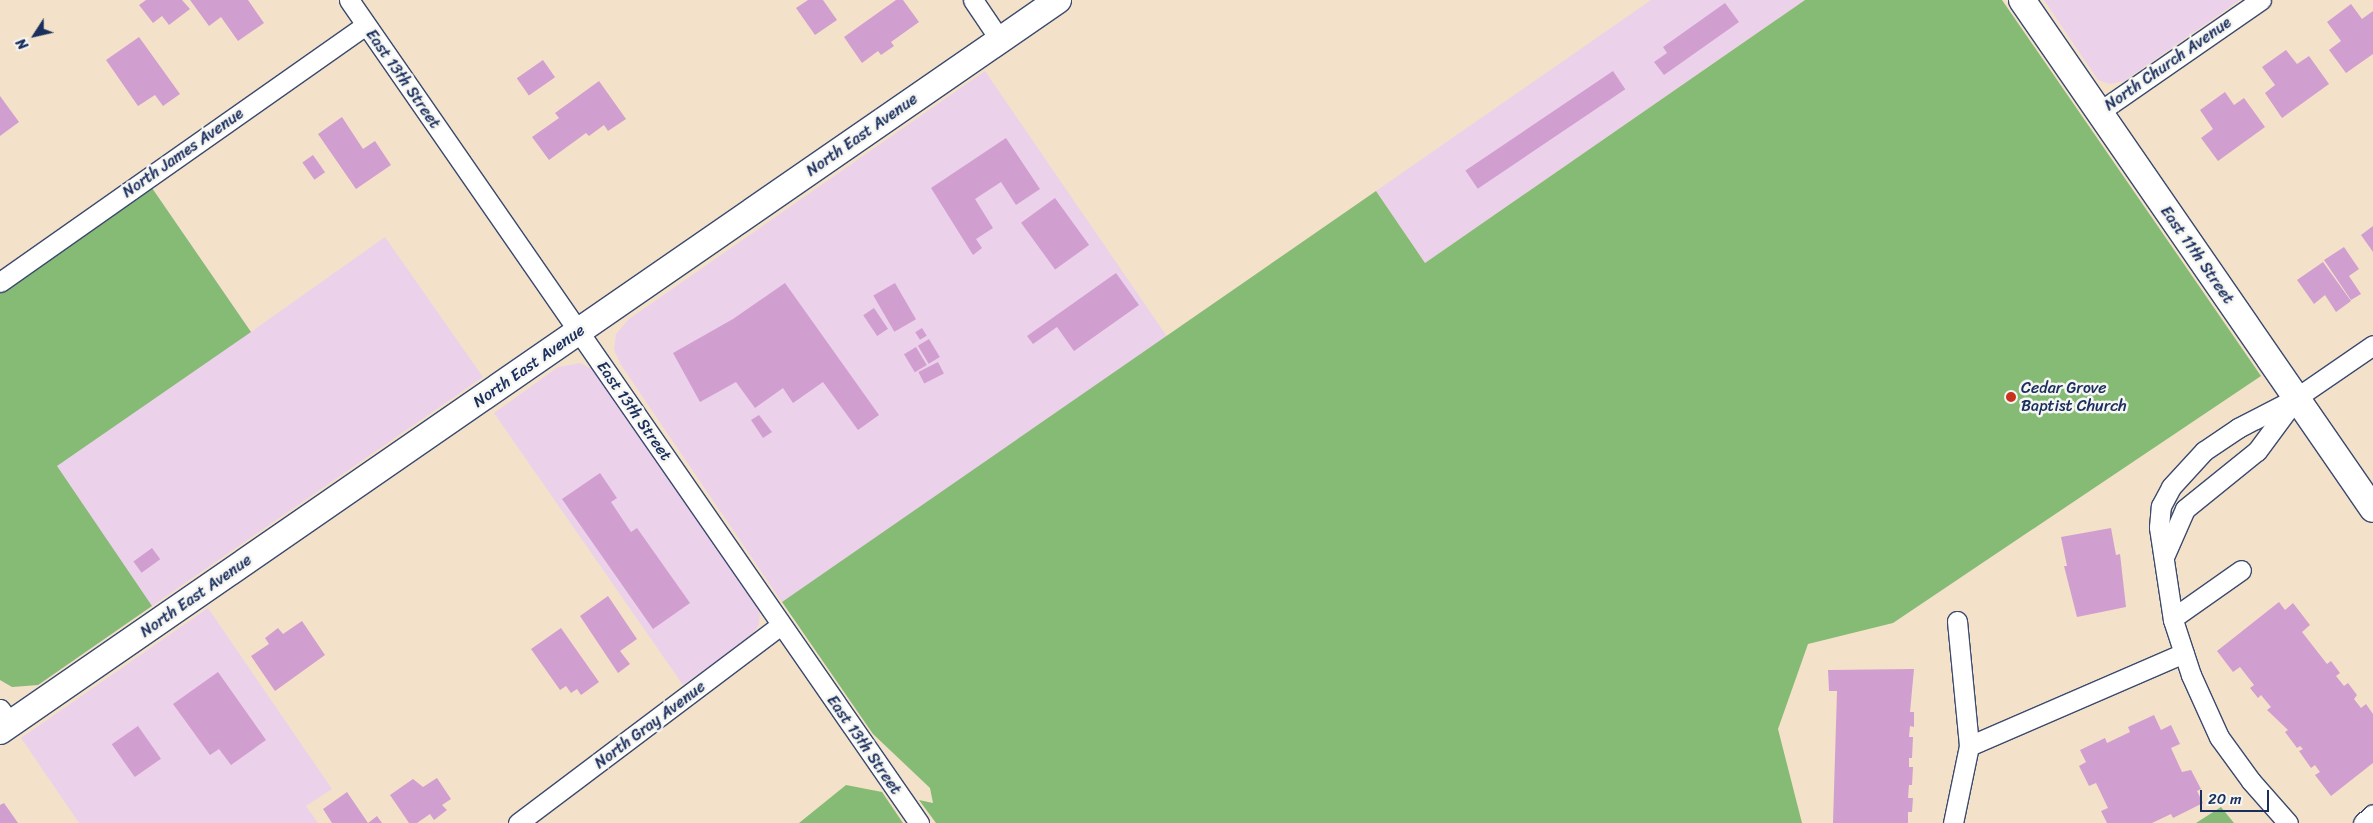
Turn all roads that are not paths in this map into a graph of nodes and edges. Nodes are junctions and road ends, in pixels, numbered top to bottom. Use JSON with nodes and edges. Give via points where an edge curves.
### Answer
{"nodes":[{"id":1,"x":349,"y":0,"type":"edge"},
{"id":2,"x":973,"y":0,"type":"edge"},
{"id":3,"x":1058,"y":0,"type":"edge"},
{"id":4,"x":2022,"y":0,"type":"edge"},
{"id":5,"x":2261,"y":0,"type":"edge"},
{"id":6,"x":366,"y":24,"type":"junction"},
{"id":7,"x":1000,"y":40,"type":"junction"},
{"id":8,"x":2099,"y":112,"type":"junction"},
{"id":9,"x":0,"y":282,"type":"edge"},
{"id":10,"x":579,"y":332,"type":"junction"},
{"id":11,"x":2373,"y":345,"type":"edge"},
{"id":12,"x":2296,"y":398,"type":"junction"},
{"id":13,"x":2373,"y":509,"type":"edge"},
{"id":14,"x":2164,"y":558,"type":"junction"},
{"id":15,"x":2241,"y":570,"type":"dead end"},
{"id":16,"x":2173,"y":618,"type":"junction"},
{"id":17,"x":1957,"y":621,"type":"dead end"},
{"id":18,"x":781,"y":625,"type":"junction"},
{"id":19,"x":2184,"y":653,"type":"junction"},
{"id":20,"x":3,"y":721,"type":"edge"},
{"id":21,"x":1969,"y":746,"type":"junction"},
{"id":22,"x":2373,"y":814,"type":"edge"},
{"id":23,"x":518,"y":823,"type":"edge"},
{"id":24,"x":919,"y":823,"type":"edge"},
{"id":25,"x":1953,"y":823,"type":"edge"},
{"id":26,"x":2288,"y":823,"type":"edge"},
{"id":27,"x":2363,"y":823,"type":"edge"}],
"edges":[{"from":1,"to":6,"type":"street","name":"East 13th Street"},
{"from":2,"to":7,"type":"street"},
{"from":3,"to":7,"type":"main road","name":"North East Avenue"},
{"from":4,"to":8,"type":"main road","name":"East 11th Street"},
{"from":5,"to":8,"type":"street","name":"North Church Avenue"},
{"from":6,"to":9,"type":"street","name":"North James Avenue"},
{"from":6,"to":10,"type":"street","name":"East 13th Street"},
{"from":7,"to":10,"type":"main road","name":"North East Avenue"},
{"from":8,"to":12,"type":"main road","name":"East 11th Street"},
{"from":10,"to":18,"type":"street","name":"East 13th Street"},
{"from":10,"to":20,"type":"main road","name":"North East Avenue"},
{"from":11,"to":12,"type":"street"},
{"from":12,"to":13,"type":"main road","name":"East 11th Street"},
{"from":12,"to":14,"type":"street","via":[[2257,451],[2185,509]]},
{"from":12,"to":14,"type":"street","via":[[2238,428],[2204,451],[2184,470],[2161,506],[2158,527]]},
{"from":14,"to":16,"type":"street"},
{"from":15,"to":16,"type":"street"},
{"from":16,"to":19,"type":"street"},
{"from":17,"to":21,"type":"street"},
{"from":18,"to":23,"type":"street","name":"North Gray Avenue"},
{"from":18,"to":24,"type":"street","name":"East 13th Street"},
{"from":19,"to":21,"type":"street"},
{"from":19,"to":26,"type":"street","via":[[2219,737],[2251,782]]},
{"from":21,"to":25,"type":"street"},
{"from":22,"to":27,"type":"street"}]}
